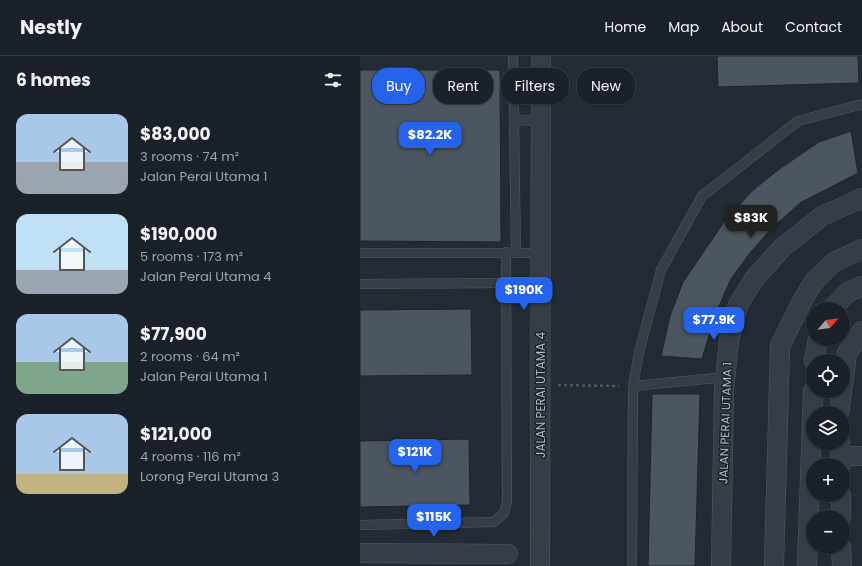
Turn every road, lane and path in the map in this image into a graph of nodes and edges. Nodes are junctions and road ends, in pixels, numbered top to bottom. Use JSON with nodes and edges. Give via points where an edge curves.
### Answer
{"nodes":[{"id":1,"x":513,"y":56,"type":"edge"},
{"id":2,"x":541,"y":56,"type":"edge"},
{"id":3,"x":862,"y":104,"type":"edge"},
{"id":4,"x":514,"y":120,"type":"junction"},
{"id":5,"x":540,"y":121,"type":"junction"},
{"id":6,"x":862,"y":198,"type":"edge"},
{"id":7,"x":862,"y":249,"type":"edge"},
{"id":8,"x":360,"y":252,"type":"edge"},
{"id":9,"x":511,"y":252,"type":"junction"},
{"id":10,"x":539,"y":253,"type":"junction"},
{"id":11,"x":507,"y":283,"type":"junction"},
{"id":12,"x":360,"y":284,"type":"edge"},
{"id":13,"x":862,"y":286,"type":"edge"},
{"id":14,"x":839,"y":302,"type":"edge"},
{"id":15,"x":862,"y":331,"type":"edge"},
{"id":16,"x":847,"y":354,"type":"edge"},
{"id":17,"x":726,"y":377,"type":"junction"},
{"id":18,"x":540,"y":385,"type":"junction"},
{"id":19,"x":633,"y":386,"type":"junction"},
{"id":20,"x":813,"y":398,"type":"edge"},
{"id":21,"x":840,"y":455,"type":"edge"},
{"id":22,"x":862,"y":456,"type":"edge"},
{"id":23,"x":360,"y":525,"type":"edge"},
{"id":24,"x":360,"y":553,"type":"edge"},
{"id":25,"x":508,"y":554,"type":"dead end"},
{"id":26,"x":841,"y":554,"type":"edge"},
{"id":27,"x":540,"y":566,"type":"edge"},
{"id":28,"x":632,"y":566,"type":"edge"},
{"id":29,"x":720,"y":566,"type":"edge"},
{"id":30,"x":774,"y":566,"type":"edge"},
{"id":31,"x":807,"y":566,"type":"edge"},
{"id":32,"x":842,"y":566,"type":"edge"}],
"edges":[{"from":1,"to":4,"type":"lane"},
{"from":2,"to":5,"type":"street","name":"JALAN PERAI UTAMA 4"},
{"from":3,"to":19,"type":"lane","via":[[798,121],[702,196],[661,270],[639,352]]},
{"from":4,"to":5,"type":"lane"},
{"from":4,"to":9,"type":"lane"},
{"from":5,"to":10,"type":"street","name":"JALAN PERAI UTAMA 4"},
{"from":6,"to":17,"type":"street","name":"JALAN PERAI UTAMA 1","via":[[822,216],[782,248],[754,280],[738,305],[729,340]]},
{"from":7,"to":30,"type":"street","via":[[834,262],[814,281],[800,303],[780,346]]},
{"from":8,"to":9,"type":"lane"},
{"from":9,"to":10,"type":"lane"},
{"from":9,"to":11,"type":"lane"},
{"from":10,"to":18,"type":"street","name":"JALAN PERAI UTAMA 4"},
{"from":11,"to":12,"type":"lane"},
{"from":11,"to":23,"type":"lane","via":[[507,502],[504,513],[494,522]]},
{"from":13,"to":14,"type":"street","via":[[848,292]]},
{"from":15,"to":16,"type":"street"},
{"from":17,"to":19,"type":"lane"},
{"from":17,"to":29,"type":"street","name":"JALAN PERAI UTAMA 1"},
{"from":18,"to":19,"type":"path"},
{"from":18,"to":27,"type":"street","name":"JALAN PERAI UTAMA 4"},
{"from":19,"to":28,"type":"lane"},
{"from":20,"to":31,"type":"street"},
{"from":21,"to":22,"type":"street"},
{"from":24,"to":25,"type":"street"},
{"from":26,"to":32,"type":"street"}]}
